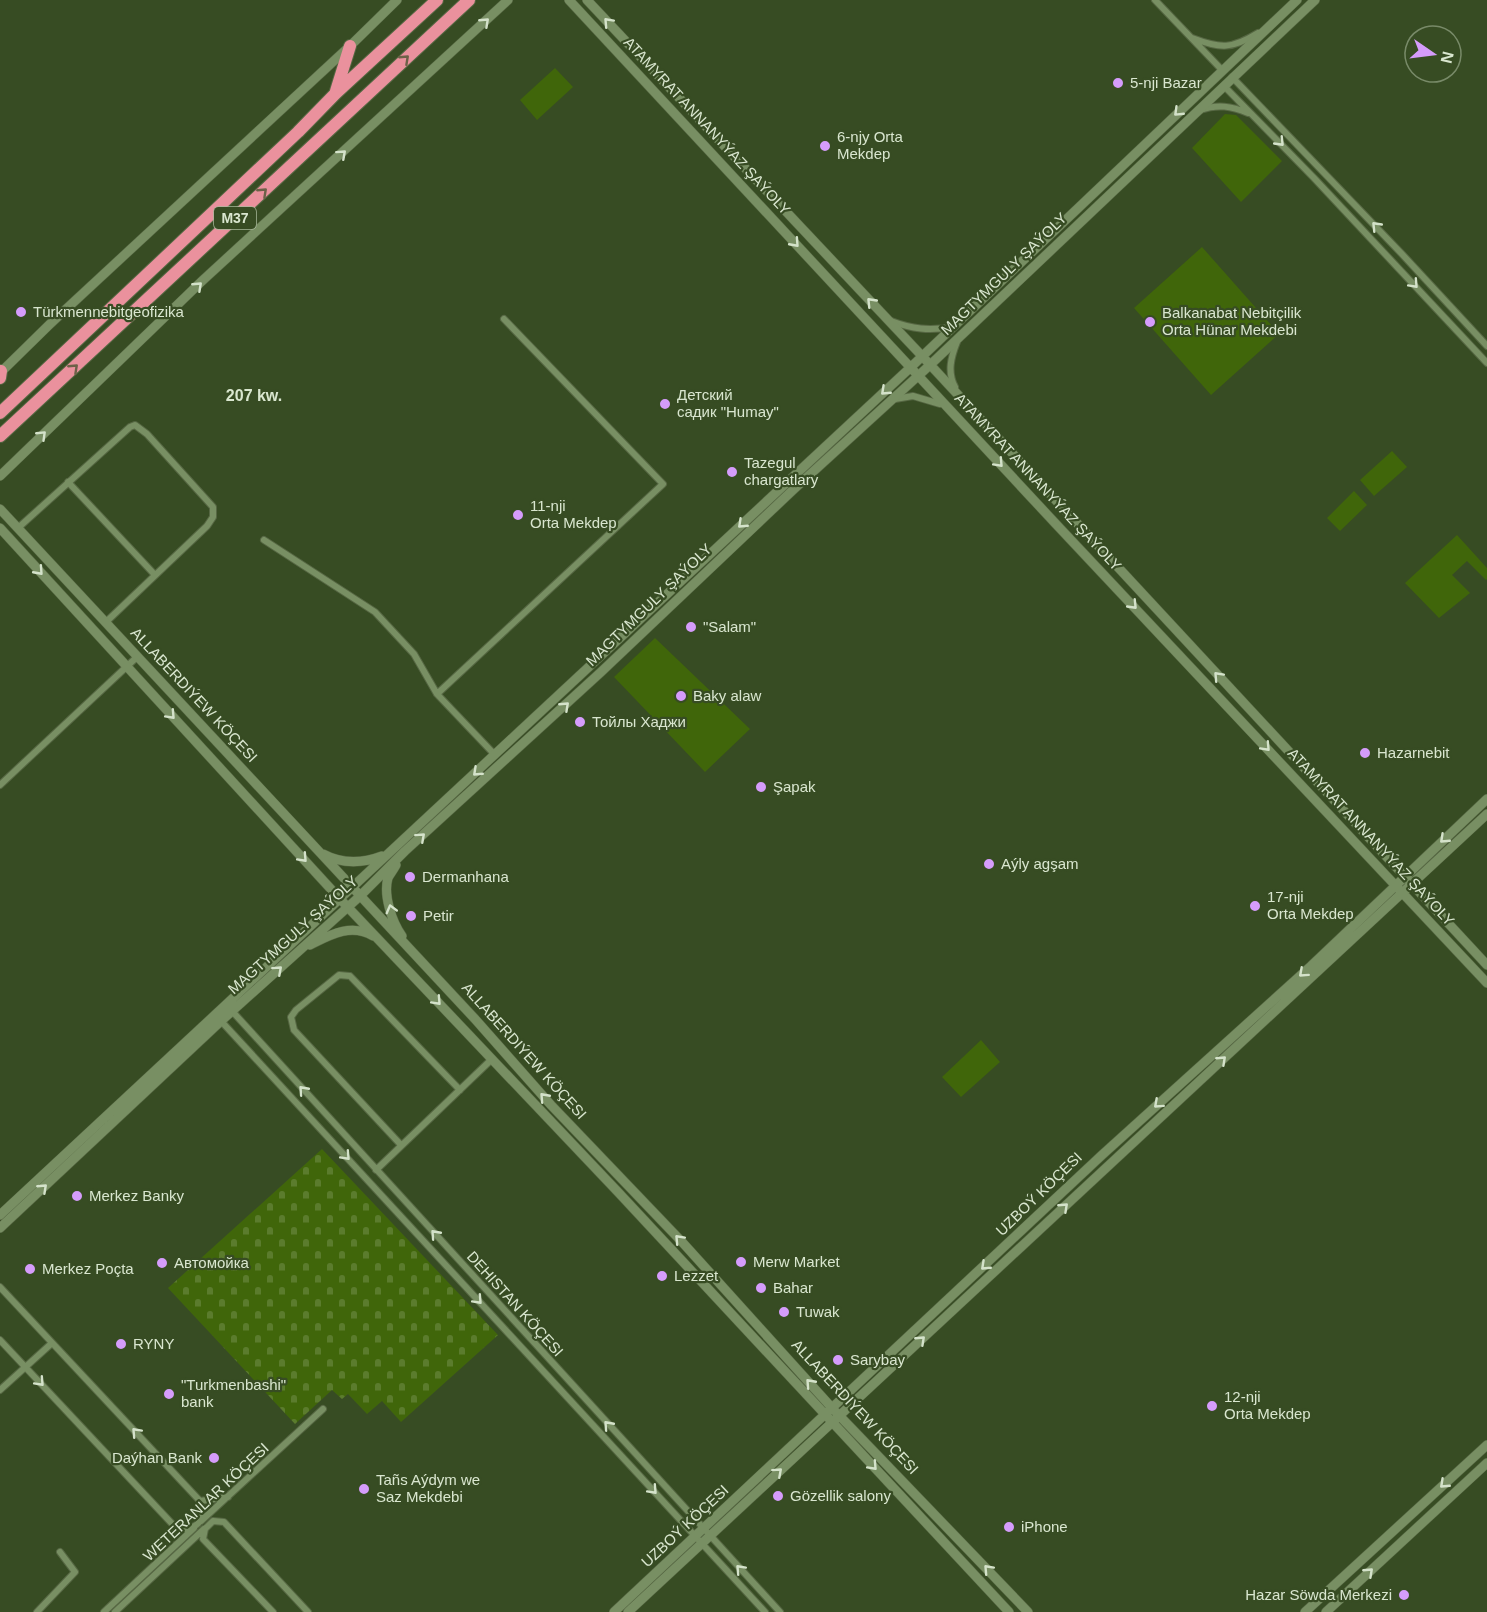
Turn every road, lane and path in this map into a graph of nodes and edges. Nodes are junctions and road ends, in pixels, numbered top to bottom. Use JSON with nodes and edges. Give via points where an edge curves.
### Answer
{"nodes":[{"id":1,"x":397,"y":0,"type":"edge"},
{"id":2,"x":438,"y":0,"type":"edge"},
{"id":3,"x":469,"y":0,"type":"edge"},
{"id":4,"x":508,"y":0,"type":"edge"},
{"id":5,"x":569,"y":0,"type":"edge"},
{"id":6,"x":587,"y":0,"type":"edge"},
{"id":7,"x":1155,"y":0,"type":"edge"},
{"id":8,"x":1297,"y":0,"type":"edge"},
{"id":9,"x":1315,"y":0,"type":"edge"},
{"id":10,"x":1267,"y":28,"type":"junction"},
{"id":11,"x":1191,"y":38,"type":"junction"},
{"id":12,"x":350,"y":46,"type":"junction"},
{"id":13,"x":1222,"y":70,"type":"junction"},
{"id":14,"x":1232,"y":77,"type":"junction"},
{"id":15,"x":1224,"y":86,"type":"junction"},
{"id":16,"x":336,"y":93,"type":"junction"},
{"id":17,"x":1197,"y":111,"type":"junction"},
{"id":18,"x":1252,"y":115,"type":"junction"},
{"id":19,"x":504,"y":319,"type":"dead end"},
{"id":20,"x":888,"y":320,"type":"junction"},
{"id":21,"x":952,"y":327,"type":"junction"},
{"id":22,"x":958,"y":339,"type":"junction"},
{"id":23,"x":1487,"y":346,"type":"edge"},
{"id":24,"x":922,"y":356,"type":"junction"},
{"id":25,"x":1487,"y":363,"type":"edge"},
{"id":26,"x":930,"y":366,"type":"junction"},
{"id":27,"x":911,"y":367,"type":"junction"},
{"id":28,"x":0,"y":374,"type":"edge"},
{"id":29,"x":918,"y":375,"type":"junction"},
{"id":30,"x":962,"y":400,"type":"junction"},
{"id":31,"x":889,"y":402,"type":"junction"},
{"id":32,"x":949,"y":409,"type":"junction"},
{"id":33,"x":0,"y":413,"type":"edge"},
{"id":34,"x":0,"y":436,"type":"edge"},
{"id":35,"x":0,"y":476,"type":"edge"},
{"id":36,"x":68,"y":483,"type":"junction"},
{"id":37,"x":0,"y":509,"type":"edge"},
{"id":38,"x":0,"y":528,"type":"edge"},
{"id":39,"x":18,"y":528,"type":"junction"},
{"id":40,"x":264,"y":540,"type":"dead end"},
{"id":41,"x":155,"y":575,"type":"junction"},
{"id":42,"x":106,"y":622,"type":"junction"},
{"id":43,"x":138,"y":656,"type":"junction"},
{"id":44,"x":127,"y":666,"type":"junction"},
{"id":45,"x":437,"y":694,"type":"junction"},
{"id":46,"x":495,"y":755,"type":"junction"},
{"id":47,"x":0,"y":785,"type":"edge"},
{"id":48,"x":1487,"y":799,"type":"edge"},
{"id":49,"x":1487,"y":814,"type":"edge"},
{"id":50,"x":405,"y":851,"type":"junction"},
{"id":51,"x":318,"y":852,"type":"junction"},
{"id":52,"x":389,"y":853,"type":"junction"},
{"id":53,"x":1405,"y":877,"type":"junction"},
{"id":54,"x":1412,"y":884,"type":"junction"},
{"id":55,"x":1395,"y":886,"type":"junction"},
{"id":56,"x":351,"y":888,"type":"junction"},
{"id":57,"x":1403,"y":893,"type":"junction"},
{"id":58,"x":359,"y":897,"type":"junction"},
{"id":59,"x":340,"y":899,"type":"junction"},
{"id":60,"x":348,"y":906,"type":"junction"},
{"id":61,"x":379,"y":940,"type":"junction"},
{"id":62,"x":293,"y":957,"type":"junction"},
{"id":63,"x":419,"y":960,"type":"junction"},
{"id":64,"x":1487,"y":965,"type":"edge"},
{"id":65,"x":1487,"y":983,"type":"edge"},
{"id":66,"x":231,"y":1011,"type":"junction"},
{"id":67,"x":221,"y":1021,"type":"junction"},
{"id":68,"x":492,"y":1059,"type":"junction"},
{"id":69,"x":460,"y":1090,"type":"junction"},
{"id":70,"x":401,"y":1145,"type":"junction"},
{"id":71,"x":376,"y":1170,"type":"junction"},
{"id":72,"x":0,"y":1215,"type":"edge"},
{"id":73,"x":0,"y":1228,"type":"edge"},
{"id":74,"x":0,"y":1287,"type":"edge"},
{"id":75,"x":0,"y":1340,"type":"edge"},
{"id":76,"x":52,"y":1343,"type":"junction"},
{"id":77,"x":26,"y":1366,"type":"junction"},
{"id":78,"x":0,"y":1390,"type":"edge"},
{"id":79,"x":323,"y":1409,"type":"dead end"},
{"id":80,"x":833,"y":1413,"type":"junction"},
{"id":81,"x":833,"y":1423,"type":"junction"},
{"id":82,"x":1487,"y":1445,"type":"edge"},
{"id":83,"x":1487,"y":1463,"type":"edge"},
{"id":84,"x":229,"y":1497,"type":"junction"},
{"id":85,"x":200,"y":1501,"type":"junction"},
{"id":86,"x":200,"y":1522,"type":"junction"},
{"id":87,"x":177,"y":1529,"type":"junction"},
{"id":88,"x":205,"y":1529,"type":"junction"},
{"id":89,"x":702,"y":1536,"type":"junction"},
{"id":90,"x":174,"y":1548,"type":"junction"},
{"id":91,"x":60,"y":1552,"type":"dead end"},
{"id":92,"x":37,"y":1612,"type":"edge"},
{"id":93,"x":104,"y":1612,"type":"edge"},
{"id":94,"x":116,"y":1612,"type":"edge"},
{"id":95,"x":273,"y":1612,"type":"edge"},
{"id":96,"x":308,"y":1612,"type":"edge"},
{"id":97,"x":614,"y":1612,"type":"edge"},
{"id":98,"x":627,"y":1612,"type":"edge"},
{"id":99,"x":765,"y":1612,"type":"edge"},
{"id":100,"x":780,"y":1612,"type":"edge"},
{"id":101,"x":1009,"y":1612,"type":"edge"},
{"id":102,"x":1028,"y":1612,"type":"edge"},
{"id":103,"x":1305,"y":1612,"type":"edge"},
{"id":104,"x":1326,"y":1612,"type":"edge"}],
"edges":[{"from":1,"to":12,"type":"street"},
{"from":2,"to":16,"type":"highway","name":"M37","number":"M37"},
{"from":34,"to":3,"type":"highway","name":"M37","number":"M37","one_way":true},
{"from":35,"to":4,"type":"street","one_way":true,"via":[[202,281]]},
{"from":5,"to":27,"type":"street","name":"ATAMYRAT ANNANYÝAZ ŞAÝOLY","one_way":true},
{"from":20,"to":6,"type":"street","name":"ATAMYRAT ANNANYÝAZ ŞAÝOLY","one_way":true},
{"from":7,"to":11,"type":"street"},
{"from":8,"to":10,"type":"street","name":"MAGTYMGULY ŞAÝOLY"},
{"from":9,"to":14,"type":"street","name":"MAGTYMGULY ŞAÝOLY"},
{"from":10,"to":11,"type":"street","via":[[1231,46]]},
{"from":10,"to":13,"type":"street","name":"MAGTYMGULY ŞAÝOLY"},
{"from":11,"to":13,"type":"street"},
{"from":12,"to":16,"type":"highway"},
{"from":12,"to":28,"type":"street"},
{"from":13,"to":21,"type":"street","name":"MAGTYMGULY ŞAÝOLY","one_way":true},
{"from":14,"to":15,"type":"street","name":"MAGTYMGULY ŞAÝOLY"},
{"from":23,"to":14,"type":"street","one_way":true},
{"from":15,"to":17,"type":"street","name":"MAGTYMGULY ŞAÝOLY"},
{"from":15,"to":18,"type":"street"},
{"from":16,"to":33,"type":"highway","name":"M37","number":"M37"},
{"from":17,"to":18,"type":"street","via":[[1230,106]]},
{"from":17,"to":22,"type":"street","name":"MAGTYMGULY ŞAÝOLY"},
{"from":18,"to":25,"type":"street","one_way":true},
{"from":19,"to":45,"type":"street","via":[[663,484]]},
{"from":20,"to":21,"type":"street","via":[[919,329]]},
{"from":20,"to":24,"type":"street","name":"ATAMYRAT ANNANYÝAZ ŞAÝOLY"},
{"from":21,"to":24,"type":"street","name":"MAGTYMGULY ŞAÝOLY"},
{"from":22,"to":26,"type":"street","name":"MAGTYMGULY ŞAÝOLY"},
{"from":22,"to":30,"type":"street","via":[[950,368],[951,380]]},
{"from":24,"to":26,"type":"street","name":"ATAMYRAT ANNANYÝAZ ŞAÝOLY"},
{"from":24,"to":27,"type":"street","name":"MAGTYMGULY ŞAÝOLY"},
{"from":26,"to":29,"type":"street","name":"MAGTYMGULY ŞAÝOLY"},
{"from":26,"to":30,"type":"street","name":"ATAMYRAT ANNANYÝAZ ŞAÝOLY"},
{"from":27,"to":29,"type":"street","name":"ATAMYRAT ANNANYÝAZ ŞAÝOLY"},
{"from":27,"to":46,"type":"street","name":"MAGTYMGULY ŞAÝOLY","one_way":true},
{"from":29,"to":31,"type":"street","name":"MAGTYMGULY ŞAÝOLY"},
{"from":29,"to":32,"type":"street","name":"ATAMYRAT ANNANYÝAZ ŞAÝOLY"},
{"from":53,"to":30,"type":"street","name":"ATAMYRAT ANNANYÝAZ ŞAÝOLY","one_way":true},
{"from":31,"to":32,"type":"street","via":[[913,396],[937,401]]},
{"from":50,"to":31,"type":"street","name":"MAGTYMGULY ŞAÝOLY","one_way":true},
{"from":32,"to":55,"type":"street","name":"ATAMYRAT ANNANYÝAZ ŞAÝOLY","one_way":true},
{"from":36,"to":39,"type":"street"},
{"from":36,"to":41,"type":"street"},
{"from":36,"to":41,"type":"street","via":[[130,427],[135,425],[147,434],[213,507],[213,517],[207,526]]},
{"from":37,"to":39,"type":"street","name":"ALLABERDIÝEW KÖÇESI"},
{"from":38,"to":44,"type":"street","name":"ALLABERDIÝEW KÖÇESI","one_way":true},
{"from":39,"to":42,"type":"street","name":"ALLABERDIÝEW KÖÇESI"},
{"from":40,"to":45,"type":"street","via":[[375,612],[414,654]]},
{"from":41,"to":42,"type":"street"},
{"from":42,"to":43,"type":"street","name":"ALLABERDIÝEW KÖÇESI"},
{"from":43,"to":44,"type":"street"},
{"from":43,"to":51,"type":"street","name":"ALLABERDIÝEW KÖÇESI"},
{"from":44,"to":47,"type":"street"},
{"from":44,"to":59,"type":"street","name":"ALLABERDIÝEW KÖÇESI","one_way":true},
{"from":45,"to":46,"type":"street"},
{"from":46,"to":52,"type":"street","name":"MAGTYMGULY ŞAÝOLY","one_way":true},
{"from":48,"to":53,"type":"street","name":"UZBOÝ KÖÇESI","one_way":true},
{"from":49,"to":54,"type":"street","name":"UZBOÝ KÖÇESI"},
{"from":50,"to":58,"type":"street","name":"MAGTYMGULY ŞAÝOLY"},
{"from":63,"to":50,"type":"street","one_way":true,"via":[[399,932],[387,891],[388,878]]},
{"from":51,"to":52,"type":"street","via":[[356,863]]},
{"from":51,"to":56,"type":"street","name":"ALLABERDIÝEW KÖÇESI"},
{"from":52,"to":56,"type":"street","name":"MAGTYMGULY ŞAÝOLY"},
{"from":53,"to":54,"type":"street","name":"ATAMYRAT ANNANYÝAZ ŞAÝOLY"},
{"from":53,"to":55,"type":"street","name":"UZBOÝ KÖÇESI"},
{"from":54,"to":57,"type":"street","name":"UZBOÝ KÖÇESI"},
{"from":54,"to":64,"type":"street","name":"ATAMYRAT ANNANYÝAZ ŞAÝOLY"},
{"from":55,"to":57,"type":"street","name":"ATAMYRAT ANNANYÝAZ ŞAÝOLY"},
{"from":55,"to":80,"type":"street","name":"UZBOÝ KÖÇESI","one_way":true,"via":[[1102,1155]]},
{"from":56,"to":58,"type":"street","name":"ALLABERDIÝEW KÖÇESI"},
{"from":56,"to":59,"type":"street","name":"MAGTYMGULY ŞAÝOLY"},
{"from":57,"to":65,"type":"street","name":"ATAMYRAT ANNANYÝAZ ŞAÝOLY"},
{"from":80,"to":57,"type":"street","name":"UZBOÝ KÖÇESI","one_way":true},
{"from":58,"to":60,"type":"street","name":"MAGTYMGULY ŞAÝOLY"},
{"from":58,"to":63,"type":"street","name":"ALLABERDIÝEW KÖÇESI"},
{"from":59,"to":60,"type":"street","name":"ALLABERDIÝEW KÖÇESI"},
{"from":59,"to":72,"type":"street","name":"MAGTYMGULY ŞAÝOLY"},
{"from":60,"to":61,"type":"street","name":"ALLABERDIÝEW KÖÇESI"},
{"from":60,"to":62,"type":"street","name":"MAGTYMGULY ŞAÝOLY"},
{"from":61,"to":62,"type":"street","via":[[363,931],[340,932]]},
{"from":61,"to":68,"type":"street","name":"ALLABERDIÝEW KÖÇESI","one_way":true},
{"from":66,"to":62,"type":"street","name":"MAGTYMGULY ŞAÝOLY","one_way":true},
{"from":80,"to":63,"type":"street","name":"ALLABERDIÝEW KÖÇESI","one_way":true,"via":[[690,1251]]},
{"from":66,"to":67,"type":"street","name":"MAGTYMGULY ŞAÝOLY"},
{"from":71,"to":66,"type":"street","name":"DEHISTAN KÖÇESI","one_way":true},
{"from":73,"to":67,"type":"street","name":"MAGTYMGULY ŞAÝOLY","one_way":true},
{"from":67,"to":89,"type":"street","name":"DEHISTAN KÖÇESI","one_way":true},
{"from":68,"to":69,"type":"street"},
{"from":68,"to":80,"type":"street","name":"ALLABERDIÝEW KÖÇESI"},
{"from":69,"to":70,"type":"street"},
{"from":69,"to":70,"type":"street","via":[[350,976],[339,975],[296,1010],[291,1017],[294,1030]]},
{"from":70,"to":71,"type":"street"},
{"from":89,"to":71,"type":"street","name":"DEHISTAN KÖÇESI","one_way":true},
{"from":74,"to":76,"type":"street"},
{"from":75,"to":77,"type":"street"},
{"from":76,"to":77,"type":"street"},
{"from":85,"to":76,"type":"street","one_way":true},
{"from":77,"to":78,"type":"street"},
{"from":77,"to":87,"type":"street","one_way":true},
{"from":79,"to":84,"type":"street","name":"WETERANLAR KÖÇESI"},
{"from":80,"to":81,"type":"street","name":"UZBOÝ KÖÇESI"},
{"from":80,"to":89,"type":"street","name":"UZBOÝ KÖÇESI"},
{"from":102,"to":80,"type":"street","name":"ALLABERDIÝEW KÖÇESI","one_way":true},
{"from":89,"to":81,"type":"street","name":"UZBOÝ KÖÇESI","one_way":true},
{"from":81,"to":101,"type":"street","name":"ALLABERDIÝEW KÖÇESI","one_way":true},
{"from":82,"to":103,"type":"street","one_way":true},
{"from":104,"to":83,"type":"street","one_way":true},
{"from":84,"to":85,"type":"street"},
{"from":84,"to":86,"type":"street","name":"WETERANLAR KÖÇESI"},
{"from":85,"to":86,"type":"street"},
{"from":86,"to":87,"type":"street","via":[[189,1530]]},
{"from":86,"to":90,"type":"street","name":"WETERANLAR KÖÇESI"},
{"from":87,"to":90,"type":"street"},
{"from":88,"to":94,"type":"street"},
{"from":88,"to":95,"type":"street","via":[[203,1539]]},
{"from":88,"to":96,"type":"street","via":[[213,1521],[224,1522]]},
{"from":89,"to":97,"type":"street","name":"UZBOÝ KÖÇESI"},
{"from":89,"to":98,"type":"street","name":"UZBOÝ KÖÇESI"},
{"from":89,"to":99,"type":"street","name":"DEHISTAN KÖÇESI"},
{"from":100,"to":89,"type":"street","name":"DEHISTAN KÖÇESI","one_way":true},
{"from":90,"to":93,"type":"street","name":"WETERANLAR KÖÇESI"},
{"from":91,"to":92,"type":"street","via":[[75,1572]]}]}
